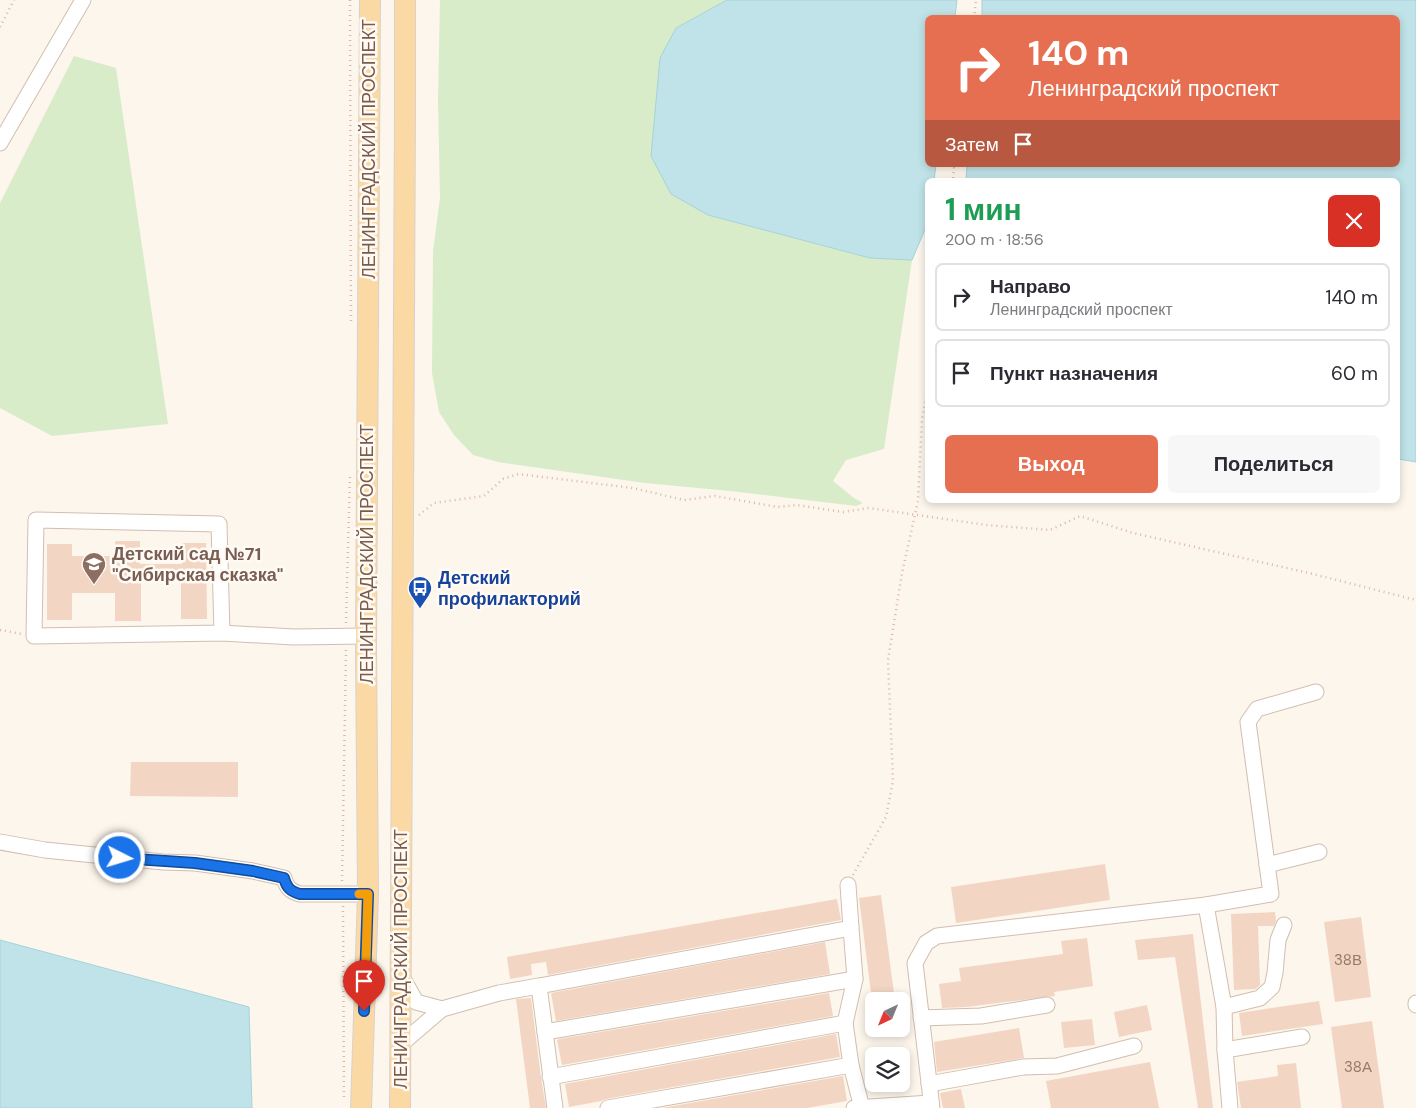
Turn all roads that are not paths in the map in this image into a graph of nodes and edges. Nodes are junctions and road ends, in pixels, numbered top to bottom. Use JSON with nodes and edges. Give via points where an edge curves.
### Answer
{"nodes":[{"id":1,"x":83,"y":0,"type":"edge"},
{"id":2,"x":370,"y":0,"type":"edge"},
{"id":3,"x":405,"y":0,"type":"edge"},
{"id":4,"x":0,"y":143,"type":"edge"},
{"id":5,"x":222,"y":633,"type":"junction"},
{"id":6,"x":356,"y":636,"type":"junction"},
{"id":7,"x":1316,"y":692,"type":"dead end"},
{"id":8,"x":0,"y":842,"type":"edge"},
{"id":9,"x":1319,"y":852,"type":"dead end"},
{"id":10,"x":1267,"y":865,"type":"junction"},
{"id":11,"x":848,"y":885,"type":"road end"},
{"id":12,"x":368,"y":894,"type":"junction"},
{"id":13,"x":1206,"y":905,"type":"junction"},
{"id":14,"x":1284,"y":925,"type":"dead end"},
{"id":15,"x":851,"y":928,"type":"junction"},
{"id":16,"x":401,"y":975,"type":"junction"},
{"id":17,"x":855,"y":978,"type":"junction"},
{"id":18,"x":539,"y":986,"type":"junction"},
{"id":19,"x":1047,"y":1005,"type":"dead end"},
{"id":20,"x":1224,"y":1007,"type":"junction"},
{"id":21,"x":442,"y":1009,"type":"junction"},
{"id":22,"x":921,"y":1018,"type":"junction"},
{"id":23,"x":845,"y":1023,"type":"junction"},
{"id":24,"x":546,"y":1032,"type":"junction"},
{"id":25,"x":1302,"y":1037,"type":"dead end"},
{"id":26,"x":400,"y":1045,"type":"junction"},
{"id":27,"x":1134,"y":1046,"type":"dead end"},
{"id":28,"x":1225,"y":1050,"type":"junction"},
{"id":29,"x":851,"y":1065,"type":"junction"},
{"id":30,"x":550,"y":1077,"type":"junction"},
{"id":31,"x":929,"y":1084,"type":"junction"},
{"id":32,"x":931,"y":1105,"type":"edge"},
{"id":33,"x":361,"y":1108,"type":"edge"},
{"id":34,"x":400,"y":1108,"type":"edge"},
{"id":35,"x":555,"y":1108,"type":"edge"},
{"id":36,"x":608,"y":1108,"type":"edge"},
{"id":37,"x":860,"y":1108,"type":"edge"},
{"id":38,"x":1230,"y":1108,"type":"edge"}],
"edges":[{"from":1,"to":4,"type":"street"},
{"from":2,"to":6,"type":"main road","name":"ЛЕНИНГРАДСКИЙ ПРОСПЕКТ"},
{"from":3,"to":16,"type":"main road","name":"ЛЕНИНГРАДСКИЙ ПРОСПЕКТ"},
{"from":5,"to":5,"type":"street","via":[[34,636],[36,520],[219,524]]},
{"from":5,"to":6,"type":"street"},
{"from":6,"to":12,"type":"main road","name":"ЛЕНИНГРАДСКИЙ ПРОСПЕКТ"},
{"from":7,"to":10,"type":"street","via":[[1257,709],[1248,722]]},
{"from":8,"to":12,"type":"street","via":[[45,850],[253,871],[284,878],[291,891],[300,894]]},
{"from":9,"to":10,"type":"street"},
{"from":10,"to":13,"type":"street","via":[[1271,894]]},
{"from":11,"to":15,"type":"street"},
{"from":12,"to":33,"type":"main road","name":"ЛЕНИНГРАДСКИЙ ПРОСПЕКТ"},
{"from":13,"to":20,"type":"street"},
{"from":13,"to":22,"type":"street","via":[[937,936],[926,943],[915,963]]},
{"from":14,"to":20,"type":"street","via":[[1278,940],[1272,987],[1260,998]]},
{"from":15,"to":17,"type":"street"},
{"from":15,"to":18,"type":"street"},
{"from":16,"to":21,"type":"street","via":[[416,1002]]},
{"from":16,"to":26,"type":"main road","name":"ЛЕНИНГРАДСКИЙ ПРОСПЕКТ"},
{"from":17,"to":23,"type":"street"},
{"from":17,"to":24,"type":"street"},
{"from":18,"to":21,"type":"street"},
{"from":18,"to":24,"type":"street"},
{"from":19,"to":22,"type":"street","via":[[981,1016]]},
{"from":20,"to":28,"type":"street"},
{"from":21,"to":26,"type":"street"},
{"from":22,"to":31,"type":"street"},
{"from":23,"to":29,"type":"street"},
{"from":23,"to":30,"type":"street"},
{"from":24,"to":30,"type":"street"},
{"from":25,"to":28,"type":"street"},
{"from":26,"to":34,"type":"main road","name":"ЛЕНИНГРАДСКИЙ ПРОСПЕКТ"},
{"from":27,"to":31,"type":"street","via":[[1057,1066],[1023,1067]]},
{"from":28,"to":38,"type":"street"},
{"from":29,"to":36,"type":"street"},
{"from":29,"to":37,"type":"street"},
{"from":30,"to":35,"type":"street"},
{"from":31,"to":32,"type":"street"},
{"from":32,"to":37,"type":"street"}]}
